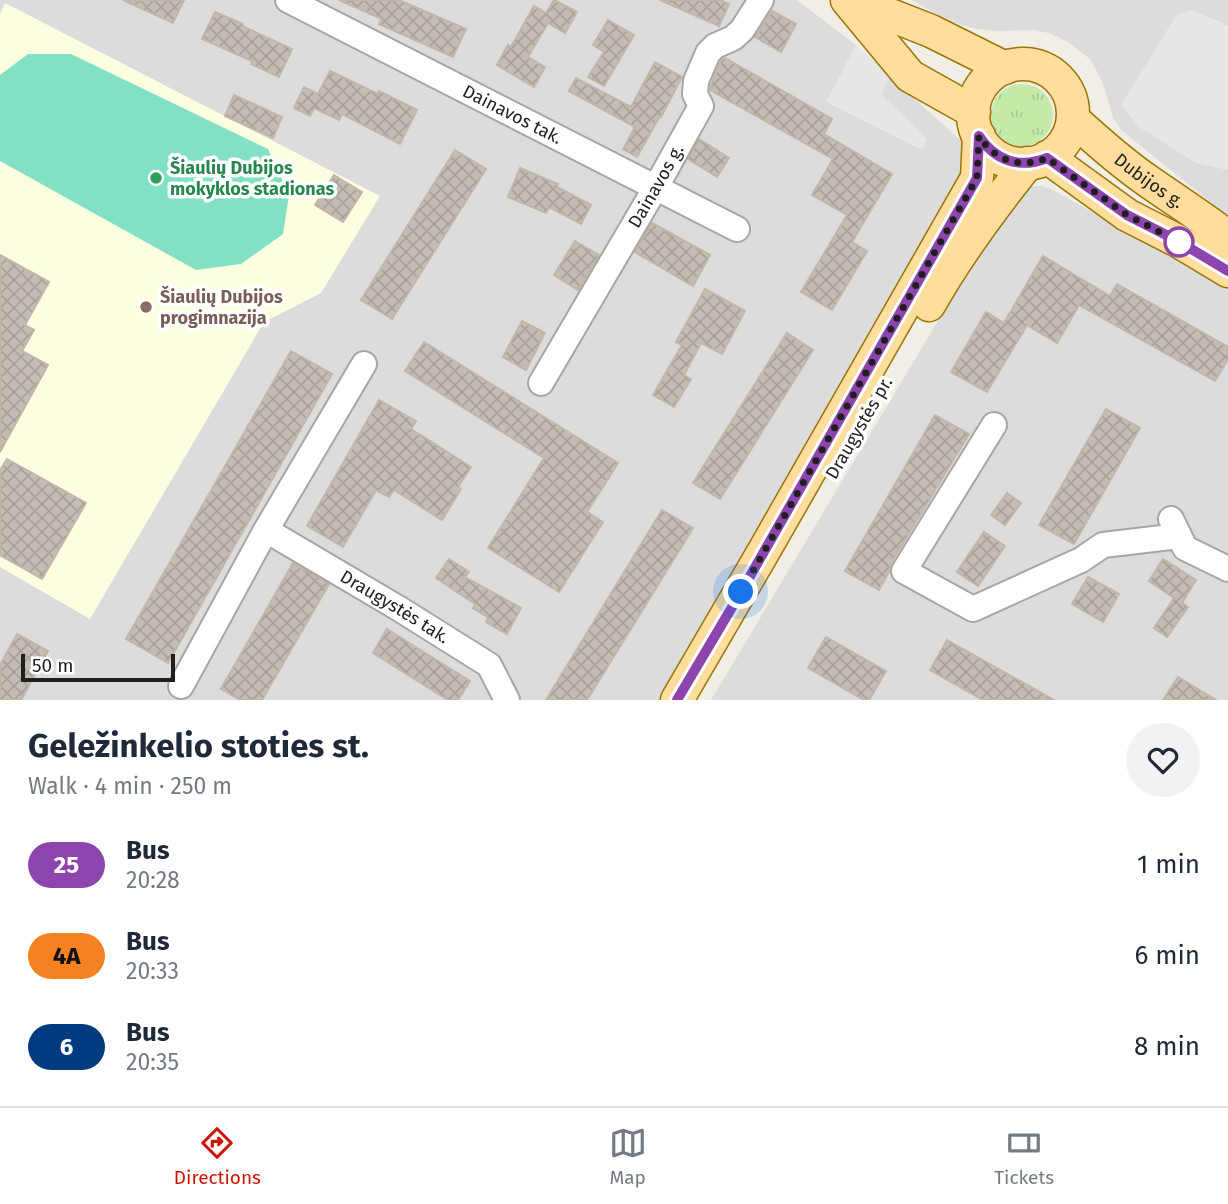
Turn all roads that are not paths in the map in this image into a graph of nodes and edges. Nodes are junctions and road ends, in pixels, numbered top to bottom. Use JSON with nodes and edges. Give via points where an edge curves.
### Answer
{"nodes":[{"id":1,"x":288,"y":0,"type":"edge"},
{"id":2,"x":761,"y":0,"type":"edge"},
{"id":3,"x":846,"y":0,"type":"edge"},
{"id":4,"x":852,"y":0,"type":"edge"},
{"id":5,"x":1005,"y":68,"type":"junction"},
{"id":6,"x":1073,"y":119,"type":"junction"},
{"id":7,"x":976,"y":124,"type":"junction"},
{"id":8,"x":1038,"y":160,"type":"junction"},
{"id":9,"x":656,"y":187,"type":"junction"},
{"id":10,"x":737,"y":229,"type":"dead end"},
{"id":11,"x":1228,"y":237,"type":"edge"},
{"id":12,"x":1228,"y":271,"type":"edge"},
{"id":13,"x":364,"y":364,"type":"dead end"},
{"id":14,"x":541,"y":383,"type":"dead end"},
{"id":15,"x":994,"y":425,"type":"dead end"},
{"id":16,"x":266,"y":530,"type":"junction"},
{"id":17,"x":1228,"y":569,"type":"edge"},
{"id":18,"x":181,"y":686,"type":"dead end"},
{"id":19,"x":508,"y":700,"type":"edge"},
{"id":20,"x":677,"y":700,"type":"edge"},
{"id":21,"x":701,"y":700,"type":"edge"}],
"edges":[{"from":1,"to":9,"type":"street","name":"Dainavos tak."},
{"from":2,"to":9,"type":"street","name":"Dainavos g.","via":[[742,30],[708,53],[696,80],[695,94],[701,106]]},
{"from":3,"to":7,"type":"main road","via":[[910,76]]},
{"from":4,"to":5,"type":"main road","via":[[931,31]]},
{"from":5,"to":6,"type":"main road","via":[[1027,64],[1049,71],[1070,97]]},
{"from":5,"to":7,"type":"main road","via":[[986,80],[975,101]]},
{"from":6,"to":8,"type":"main road","via":[[1065,142]]},
{"from":6,"to":11,"type":"main road","name":"Dubijos g.","via":[[1147,180]]},
{"from":7,"to":8,"type":"main road","via":[[991,152],[999,157]]},
{"from":7,"to":20,"type":"main road","name":"Draugystės pr.","via":[[977,178]]},
{"from":8,"to":12,"type":"main road","name":"Dubijos g."},
{"from":8,"to":21,"type":"main road","name":"Draugystės pr.","via":[[1007,190],[948,271]]},
{"from":9,"to":10,"type":"street","name":"Dainavos tak."},
{"from":9,"to":14,"type":"street","name":"Dainavos g."},
{"from":13,"to":16,"type":"street"},
{"from":15,"to":17,"type":"street","via":[[904,571],[973,608],[1081,560],[1103,545],[1175,527],[1185,548]]},
{"from":16,"to":18,"type":"street"},
{"from":16,"to":19,"type":"street","name":"Draugystės tak.","via":[[489,665]]}]}
